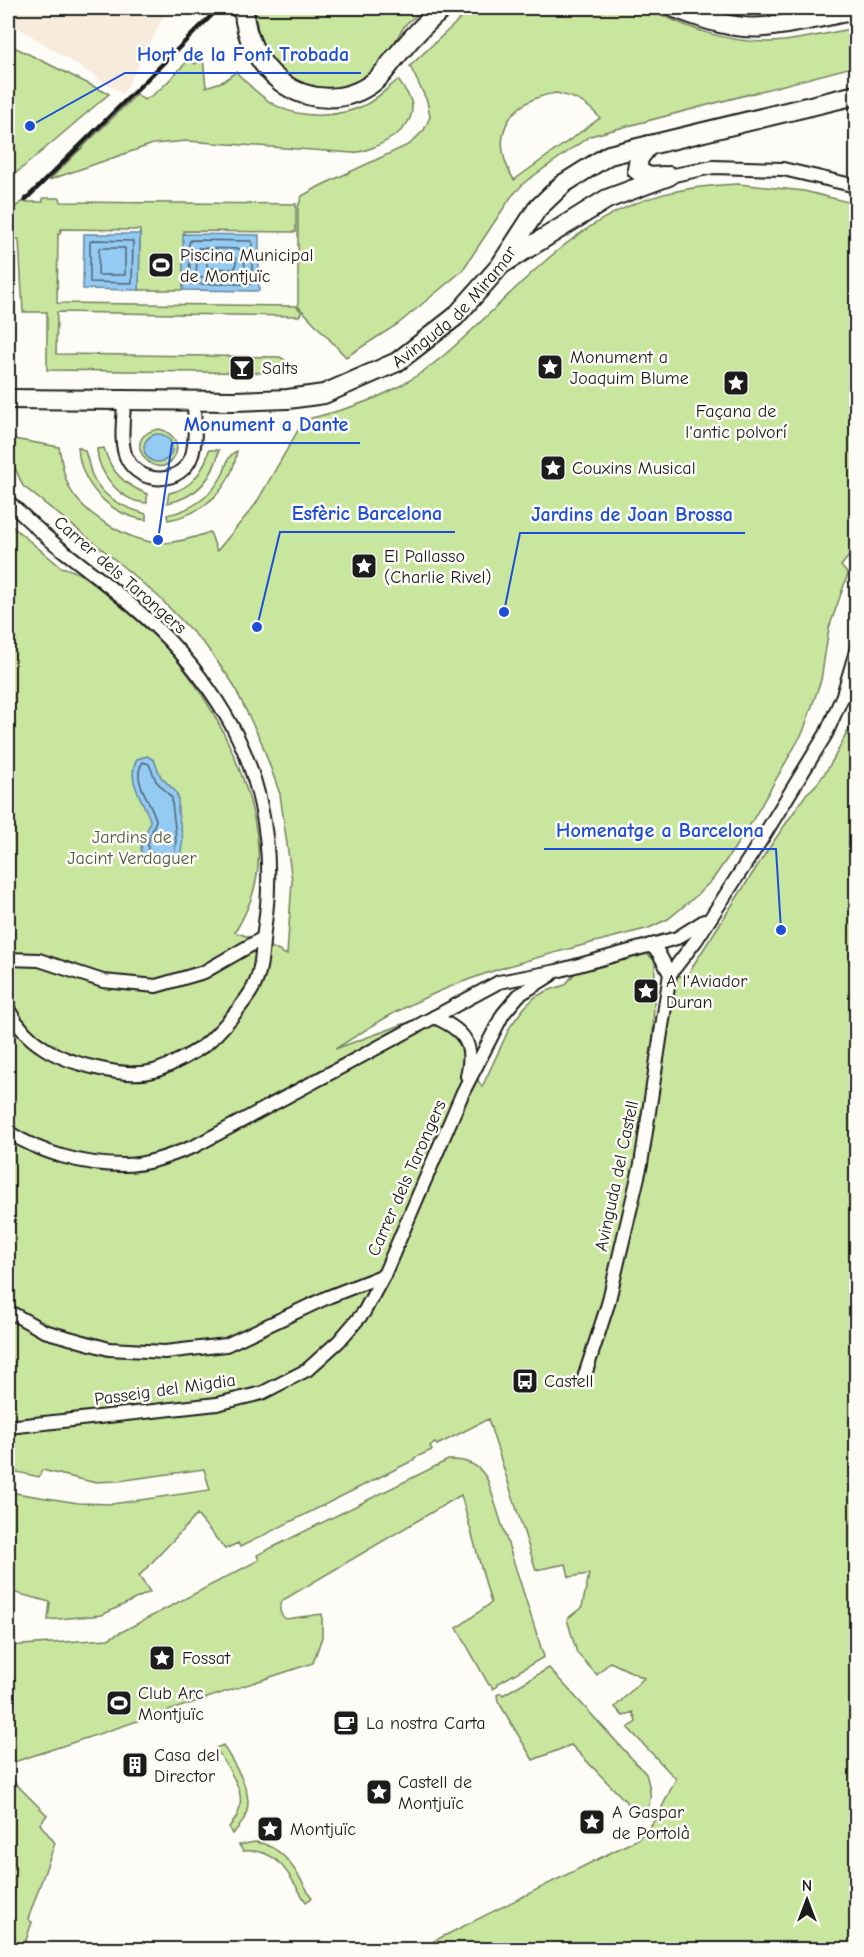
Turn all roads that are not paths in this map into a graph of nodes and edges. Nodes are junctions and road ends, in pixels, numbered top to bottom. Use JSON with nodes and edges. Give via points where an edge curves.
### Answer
{"nodes":[{"id":1,"x":444,"y":8,"type":"edge"},
{"id":2,"x":675,"y":8,"type":"edge"},
{"id":3,"x":243,"y":9,"type":"edge"},
{"id":4,"x":856,"y":10,"type":"edge"},
{"id":5,"x":856,"y":95,"type":"edge"},
{"id":6,"x":649,"y":146,"type":"junction"},
{"id":7,"x":669,"y":176,"type":"junction"},
{"id":8,"x":856,"y":186,"type":"edge"},
{"id":9,"x":500,"y":266,"type":"junction"},
{"id":10,"x":8,"y":399,"type":"edge"},
{"id":11,"x":124,"y":400,"type":"junction"},
{"id":12,"x":194,"y":400,"type":"junction"},
{"id":13,"x":8,"y":501,"type":"edge"},
{"id":14,"x":856,"y":651,"type":"edge"},
{"id":15,"x":711,"y":916,"type":"junction"},
{"id":16,"x":263,"y":938,"type":"junction"},
{"id":17,"x":650,"y":945,"type":"junction"},
{"id":18,"x":8,"y":959,"type":"edge"},
{"id":19,"x":557,"y":971,"type":"junction"},
{"id":20,"x":670,"y":974,"type":"junction"},
{"id":21,"x":8,"y":1009,"type":"edge"},
{"id":22,"x":434,"y":1017,"type":"junction"},
{"id":23,"x":463,"y":1092,"type":"junction"},
{"id":24,"x":8,"y":1132,"type":"edge"},
{"id":25,"x":384,"y":1275,"type":"junction"},
{"id":26,"x":8,"y":1311,"type":"edge"},
{"id":27,"x":583,"y":1381,"type":"dead end"},
{"id":28,"x":8,"y":1427,"type":"edge"}],
"edges":[{"from":1,"to":3,"type":"street","via":[[424,24],[375,81],[352,94],[322,98],[291,89],[268,72],[252,43]]},
{"from":2,"to":4,"type":"street","via":[[725,24],[764,27]]},
{"from":5,"to":6,"type":"street","name":"Avinguda de Miramar"},
{"from":6,"to":7,"type":"street","via":[[639,158],[638,170],[649,177]]},
{"from":6,"to":9,"type":"street","name":"Avinguda de Miramar","via":[[609,155],[563,184],[537,208]]},
{"from":7,"to":8,"type":"street","via":[[713,168],[783,169]]},
{"from":7,"to":9,"type":"street","via":[[607,199]]},
{"from":9,"to":12,"type":"street","name":"Avinguda de Miramar","via":[[455,317],[397,362],[369,375],[324,394],[288,399]]},
{"from":10,"to":11,"type":"street","name":"Avinguda de Miramar"},
{"from":11,"to":12,"type":"street","name":"Avinguda de Miramar"},
{"from":11,"to":12,"type":"street","via":[[126,458],[142,476],[154,479],[177,474],[192,457]]},
{"from":13,"to":16,"type":"street","name":"Carrer dels Tarongers","via":[[163,632],[186,658],[233,729],[251,770],[263,813],[268,886]]},
{"from":14,"to":15,"type":"street","name":"Avinguda del Castell","via":[[843,695],[825,734]]},
{"from":15,"to":17,"type":"street","name":"Carrer dels Tarongers","via":[[677,938]]},
{"from":15,"to":20,"type":"street","name":"Avinguda del Castell"},
{"from":16,"to":18,"type":"street","via":[[204,972],[156,986],[103,981],[39,960]]},
{"from":16,"to":21,"type":"street","name":"Carrer dels Tarongers","via":[[259,970],[240,1007],[206,1043],[153,1071],[115,1072],[84,1066],[41,1046],[15,1022]]},
{"from":17,"to":19,"type":"street","name":"Carrer dels Tarongers"},
{"from":17,"to":20,"type":"street"},
{"from":19,"to":22,"type":"street","name":"Carrer dels Tarongers","via":[[499,982]]},
{"from":19,"to":23,"type":"street","name":"Carrer dels Tarongers","via":[[519,995],[504,1014]]},
{"from":20,"to":27,"type":"street","name":"Avinguda del Castell","via":[[641,1164],[608,1304]]},
{"from":22,"to":23,"type":"street","name":"Carrer dels Tarongers","via":[[456,1028],[469,1047],[471,1062]]},
{"from":22,"to":24,"type":"street","name":"Carrer dels Tarongers","via":[[195,1146],[161,1159],[124,1165],[75,1160],[23,1142]]},
{"from":23,"to":25,"type":"street","name":"Carrer dels Tarongers"},
{"from":25,"to":26,"type":"street","name":"Carrer dels Tarongers","via":[[226,1345],[165,1352],[109,1349],[44,1331]]},
{"from":25,"to":28,"type":"street","name":"Passeig del Migdia","via":[[364,1312],[339,1341],[307,1370],[262,1393],[217,1404]]}]}
